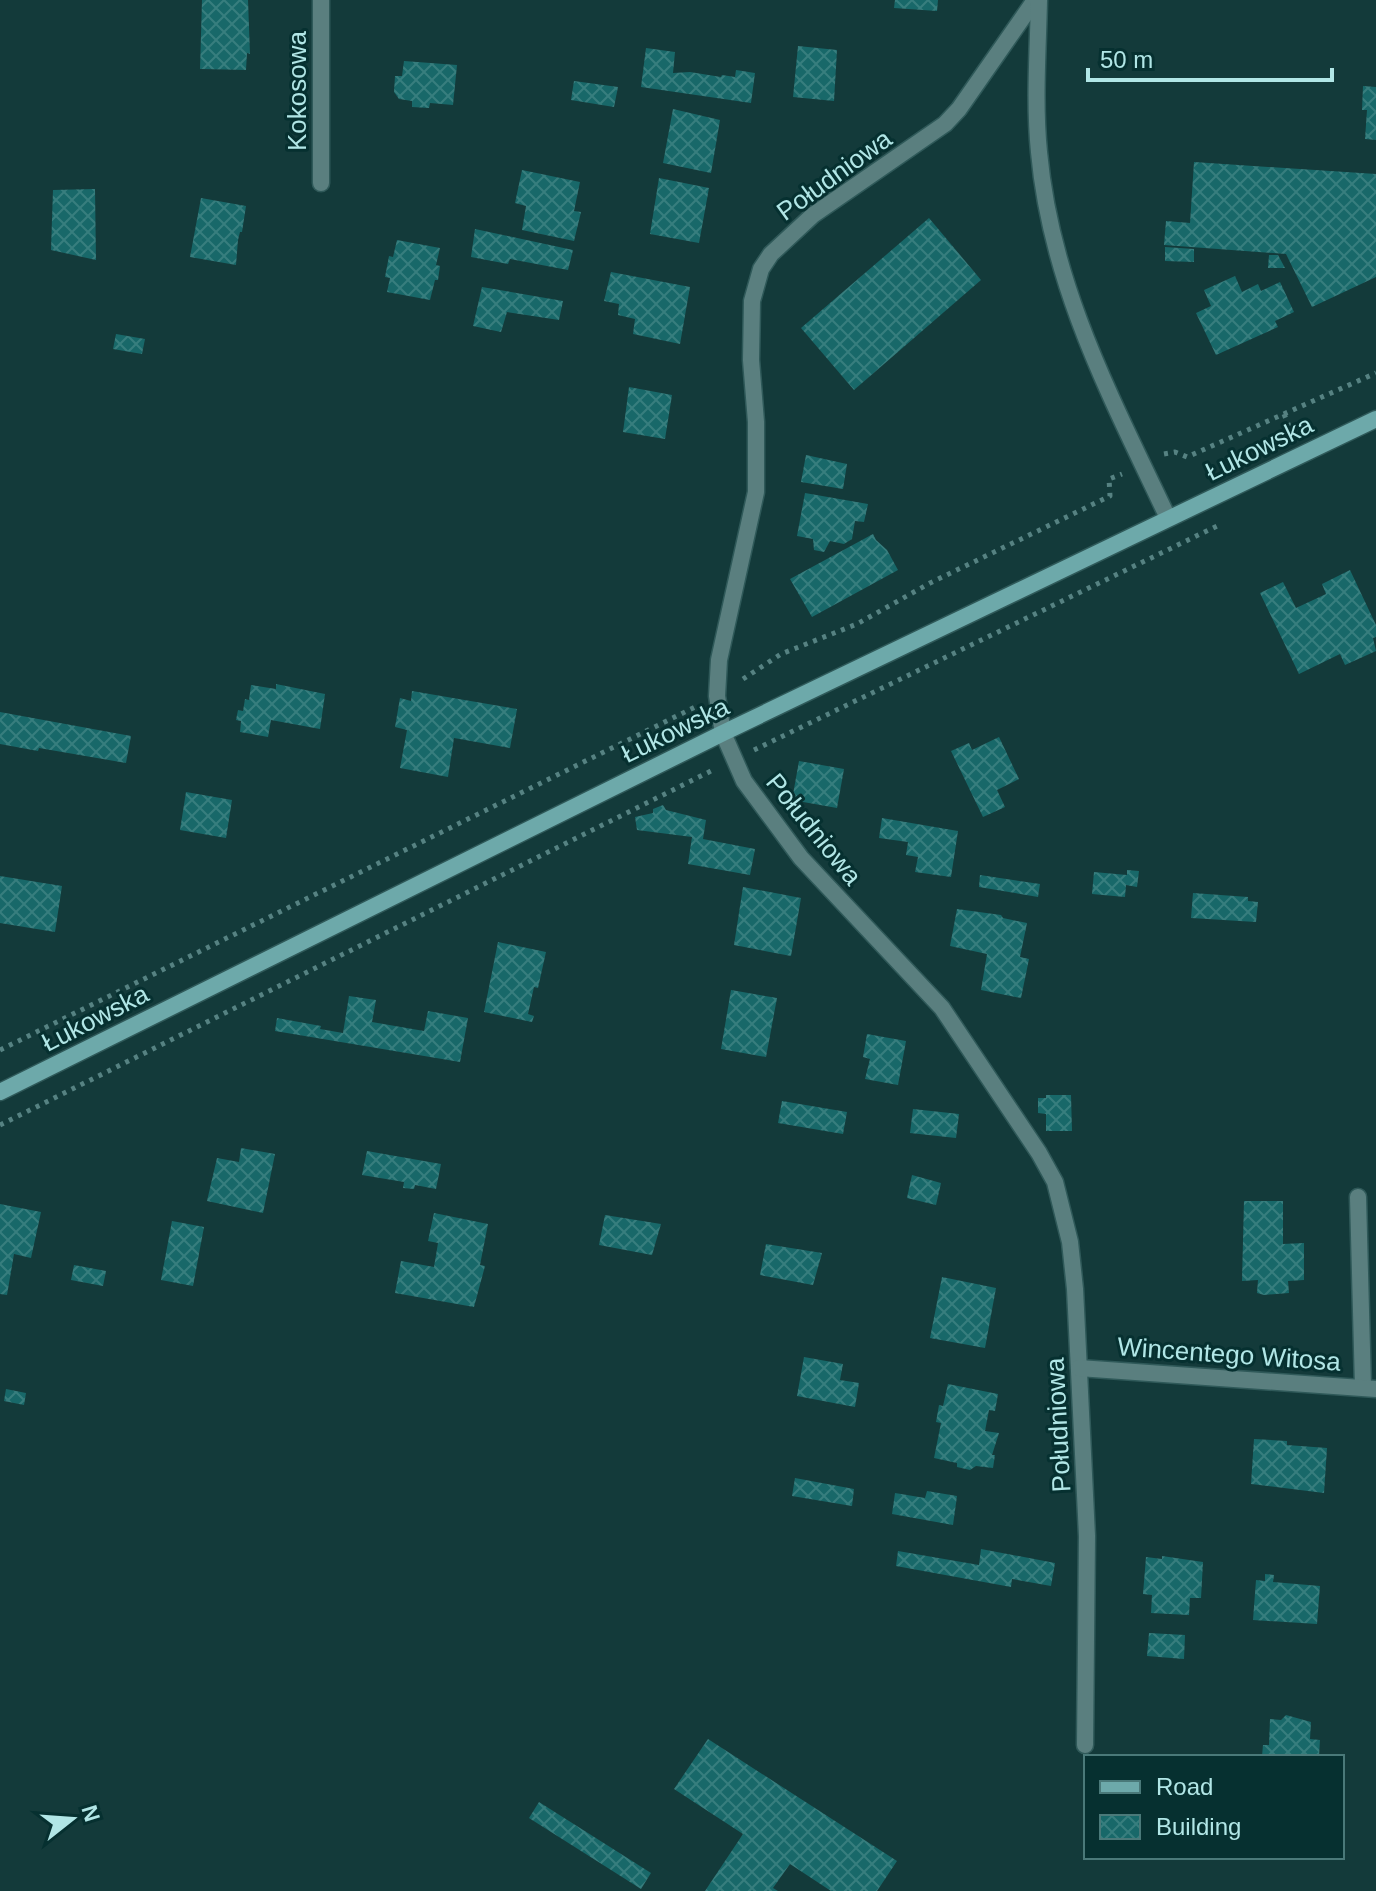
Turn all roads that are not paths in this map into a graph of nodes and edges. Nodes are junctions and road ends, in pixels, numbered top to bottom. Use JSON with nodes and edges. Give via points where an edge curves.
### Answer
{"nodes":[{"id":1,"x":321,"y":0,"type":"edge"},
{"id":2,"x":1037,"y":0,"type":"edge"},
{"id":3,"x":321,"y":183,"type":"dead end"},
{"id":4,"x":1376,"y":419,"type":"edge"},
{"id":5,"x":1168,"y":518,"type":"junction"},
{"id":6,"x":723,"y":733,"type":"junction"},
{"id":7,"x":0,"y":1092,"type":"edge"},
{"id":8,"x":1358,"y":1197,"type":"dead end"},
{"id":9,"x":1079,"y":1368,"type":"junction"},
{"id":10,"x":1369,"y":1388,"type":"edge"},
{"id":11,"x":1085,"y":1745,"type":"dead end"}],
"edges":[{"from":1,"to":3,"type":"street","name":"Kokosowa"},
{"from":2,"to":5,"type":"street","name":"Południowa","via":[[1039,152],[1065,284],[1088,349]]},
{"from":2,"to":6,"type":"street","name":"Południowa","via":[[945,124],[813,215],[761,269],[752,301],[756,492],[719,660]]},
{"from":4,"to":5,"type":"main road","name":"Łukowska"},
{"from":5,"to":6,"type":"main road","name":"Łukowska"},
{"from":6,"to":7,"type":"main road","name":"Łukowska"},
{"from":6,"to":9,"type":"street","name":"Południowa","via":[[744,781],[801,858],[942,1008],[1039,1153],[1055,1182],[1070,1242]]},
{"from":8,"to":10,"type":"street"},
{"from":9,"to":10,"type":"street","name":"Wincentego Witosa"},
{"from":9,"to":11,"type":"street","name":"Południowa","via":[[1087,1536]]}]}
